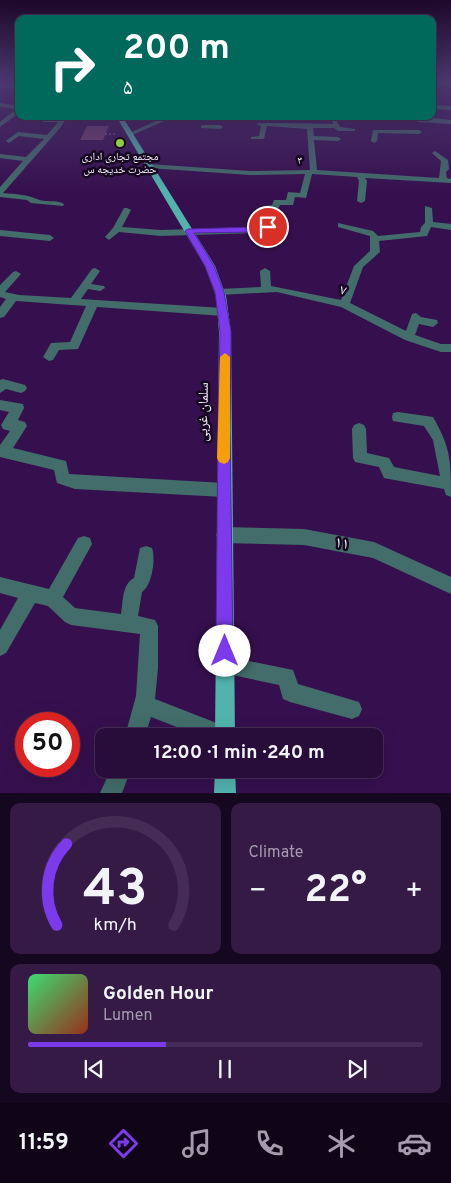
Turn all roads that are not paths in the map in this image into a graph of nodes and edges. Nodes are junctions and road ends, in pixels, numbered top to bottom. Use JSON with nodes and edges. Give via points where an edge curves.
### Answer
{"nodes":[{"id":1,"x":10,"y":118,"type":"edge"},
{"id":2,"x":62,"y":120,"type":"edge"},
{"id":3,"x":121,"y":120,"type":"edge"},
{"id":4,"x":163,"y":120,"type":"edge"},
{"id":5,"x":334,"y":120,"type":"edge"},
{"id":6,"x":419,"y":120,"type":"joint"},
{"id":7,"x":451,"y":122,"type":"edge"},
{"id":8,"x":0,"y":126,"type":"edge"},
{"id":9,"x":336,"y":126,"type":"junction"},
{"id":10,"x":203,"y":127,"type":"dead end"},
{"id":11,"x":220,"y":127,"type":"dead end"},
{"id":12,"x":310,"y":127,"type":"junction"},
{"id":13,"x":353,"y":130,"type":"dead end"},
{"id":14,"x":130,"y":134,"type":"junction"},
{"id":15,"x":48,"y":137,"type":"junction"},
{"id":16,"x":253,"y":138,"type":"dead end"},
{"id":17,"x":312,"y":138,"type":"junction"},
{"id":18,"x":338,"y":139,"type":"dead end"},
{"id":19,"x":9,"y":141,"type":"dead end"},
{"id":20,"x":374,"y":141,"type":"dead end"},
{"id":21,"x":435,"y":153,"type":"dead end"},
{"id":22,"x":0,"y":156,"type":"edge"},
{"id":23,"x":28,"y":159,"type":"junction"},
{"id":24,"x":149,"y":166,"type":"junction"},
{"id":25,"x":311,"y":172,"type":"junction"},
{"id":26,"x":360,"y":175,"type":"junction"},
{"id":27,"x":442,"y":180,"type":"junction"},
{"id":28,"x":451,"y":181,"type":"edge"},
{"id":29,"x":0,"y":193,"type":"edge"},
{"id":30,"x":362,"y":201,"type":"dead end"},
{"id":31,"x":60,"y":204,"type":"dead end"},
{"id":32,"x":428,"y":208,"type":"dead end"},
{"id":33,"x":127,"y":210,"type":"dead end"},
{"id":34,"x":429,"y":224,"type":"junction"},
{"id":35,"x":341,"y":225,"type":"dead end"},
{"id":36,"x":451,"y":227,"type":"edge"},
{"id":37,"x":116,"y":229,"type":"junction"},
{"id":38,"x":188,"y":231,"type":"junction"},
{"id":39,"x":0,"y":233,"type":"edge"},
{"id":40,"x":109,"y":237,"type":"dead end"},
{"id":41,"x":50,"y":238,"type":"dead end"},
{"id":42,"x":375,"y":239,"type":"junction"},
{"id":43,"x":95,"y":271,"type":"dead end"},
{"id":44,"x":265,"y":271,"type":"dead end"},
{"id":45,"x":16,"y":274,"type":"dead end"},
{"id":46,"x":85,"y":286,"type":"junction"},
{"id":47,"x":100,"y":288,"type":"dead end"},
{"id":48,"x":266,"y":289,"type":"junction"},
{"id":49,"x":0,"y":292,"type":"edge"},
{"id":50,"x":219,"y":292,"type":"junction"},
{"id":51,"x":159,"y":296,"type":"dead end"},
{"id":52,"x":13,"y":297,"type":"junction"},
{"id":53,"x":74,"y":302,"type":"junction"},
{"id":54,"x":93,"y":303,"type":"junction"},
{"id":55,"x":344,"y":304,"type":"junction"},
{"id":56,"x":154,"y":307,"type":"junction"},
{"id":57,"x":223,"y":312,"type":"junction"},
{"id":58,"x":2,"y":319,"type":"edge"},
{"id":59,"x":433,"y":323,"type":"dead end"},
{"id":60,"x":409,"y":337,"type":"junction"},
{"id":61,"x":451,"y":348,"type":"edge"},
{"id":62,"x":49,"y":358,"type":"dead end"},
{"id":63,"x":0,"y":388,"type":"edge"},
{"id":64,"x":21,"y":388,"type":"dead end"},
{"id":65,"x":0,"y":405,"type":"edge"},
{"id":66,"x":398,"y":417,"type":"dead end"},
{"id":67,"x":358,"y":429,"type":"dead end"},
{"id":68,"x":445,"y":438,"type":"edge"},
{"id":69,"x":1,"y":452,"type":"edge"},
{"id":70,"x":450,"y":487,"type":"edge"},
{"id":71,"x":224,"y":490,"type":"junction"},
{"id":72,"x":224,"y":535,"type":"junction"},
{"id":73,"x":84,"y":544,"type":"dead end"},
{"id":74,"x":146,"y":554,"type":"dead end"},
{"id":75,"x":0,"y":585,"type":"edge"},
{"id":76,"x":451,"y":586,"type":"edge"},
{"id":77,"x":31,"y":593,"type":"junction"},
{"id":78,"x":53,"y":599,"type":"junction"},
{"id":79,"x":128,"y":624,"type":"junction"},
{"id":80,"x":0,"y":647,"type":"edge"},
{"id":81,"x":225,"y":665,"type":"junction"},
{"id":82,"x":143,"y":704,"type":"junction"},
{"id":83,"x":352,"y":709,"type":"dead end"},
{"id":84,"x":138,"y":728,"type":"edge"},
{"id":85,"x":204,"y":728,"type":"edge"},
{"id":86,"x":225,"y":728,"type":"edge"},
{"id":87,"x":117,"y":778,"type":"edge"},
{"id":88,"x":225,"y":778,"type":"edge"},
{"id":89,"x":111,"y":793,"type":"edge"},
{"id":90,"x":225,"y":793,"type":"edge"}],
"edges":[{"from":1,"to":8,"type":"street"},
{"from":2,"to":15,"type":"street"},
{"from":3,"to":14,"type":"main road","name":"سلمان غربی"},
{"from":4,"to":14,"type":"street"},
{"from":5,"to":9,"type":"street"},
{"from":6,"to":7,"type":"street"},
{"from":6,"to":20,"type":"street","via":[[418,134],[375,131]]},
{"from":9,"to":12,"type":"street"},
{"from":9,"to":13,"type":"street"},
{"from":10,"to":11,"type":"street"},
{"from":12,"to":16,"type":"street","via":[[262,124],[262,138]]},
{"from":12,"to":17,"type":"street"},
{"from":14,"to":24,"type":"main road","name":"سلمان غربی"},
{"from":15,"to":19,"type":"street","via":[[18,134]]},
{"from":15,"to":23,"type":"street"},
{"from":17,"to":18,"type":"street"},
{"from":17,"to":25,"type":"street"},
{"from":21,"to":27,"type":"street","via":[[444,160]]},
{"from":22,"to":23,"type":"street"},
{"from":23,"to":29,"type":"street"},
{"from":24,"to":25,"type":"street","name":"۳","via":[[240,173]]},
{"from":24,"to":38,"type":"main road","name":"سلمان غربی"},
{"from":25,"to":26,"type":"street","name":"۳"},
{"from":25,"to":38,"type":"street","via":[[303,196],[291,194],[290,203],[277,202],[275,207],[267,208],[268,227]]},
{"from":26,"to":27,"type":"street","name":"۳"},
{"from":26,"to":30,"type":"street","via":[[363,180]]},
{"from":27,"to":28,"type":"street","name":"۳"},
{"from":29,"to":31,"type":"street"},
{"from":32,"to":34,"type":"street"},
{"from":33,"to":37,"type":"street"},
{"from":34,"to":36,"type":"street"},
{"from":34,"to":42,"type":"street","via":[[424,234]]},
{"from":35,"to":42,"type":"street","via":[[370,232]]},
{"from":37,"to":38,"type":"street","via":[[161,233]]},
{"from":37,"to":40,"type":"street"},
{"from":38,"to":50,"type":"main road","name":"سلمان غربی","via":[[210,266]]},
{"from":39,"to":41,"type":"street"},
{"from":42,"to":55,"type":"street","via":[[375,252],[359,266]]},
{"from":43,"to":46,"type":"street"},
{"from":44,"to":48,"type":"street"},
{"from":45,"to":49,"type":"street"},
{"from":46,"to":47,"type":"street"},
{"from":46,"to":53,"type":"street"},
{"from":48,"to":50,"type":"street","name":"۷"},
{"from":48,"to":55,"type":"street","name":"۷"},
{"from":49,"to":52,"type":"street"},
{"from":50,"to":57,"type":"main road","name":"سلمان غربی"},
{"from":51,"to":56,"type":"street"},
{"from":52,"to":53,"type":"street"},
{"from":52,"to":58,"type":"street"},
{"from":53,"to":54,"type":"street"},
{"from":54,"to":56,"type":"street"},
{"from":54,"to":62,"type":"street","via":[[74,346],[55,346]]},
{"from":55,"to":60,"type":"street","name":"۷"},
{"from":56,"to":57,"type":"street"},
{"from":57,"to":71,"type":"main road","name":"سلمان غربی","via":[[226,332]]},
{"from":59,"to":60,"type":"street","via":[[416,319]]},
{"from":60,"to":61,"type":"street","name":"۷","via":[[441,348]]},
{"from":63,"to":64,"type":"street","via":[[4,384]]},
{"from":65,"to":69,"type":"street","via":[[18,408],[8,425],[20,426]]},
{"from":66,"to":68,"type":"street","via":[[428,421]]},
{"from":67,"to":70,"type":"street","via":[[360,458],[384,462],[389,473]]},
{"from":68,"to":70,"type":"street"},
{"from":69,"to":71,"type":"street","via":[[61,465],[62,478],[75,482]]},
{"from":71,"to":72,"type":"main road","name":"سلمان غربی"},
{"from":72,"to":76,"type":"street","name":"۱۱","via":[[304,537],[374,550]]},
{"from":72,"to":81,"type":"main road","name":"سلمان غربی"},
{"from":73,"to":78,"type":"street"},
{"from":74,"to":79,"type":"street","via":[[142,583],[134,587]]},
{"from":75,"to":77,"type":"street"},
{"from":77,"to":78,"type":"street"},
{"from":77,"to":80,"type":"street"},
{"from":78,"to":79,"type":"street","via":[[71,616]]},
{"from":79,"to":82,"type":"street","via":[[149,626],[148,672]]},
{"from":81,"to":83,"type":"street","via":[[286,677],[290,692]]},
{"from":81,"to":86,"type":"main road","name":"سلمان غربی"},
{"from":82,"to":84,"type":"street"},
{"from":82,"to":85,"type":"street"},
{"from":87,"to":89,"type":"street"},
{"from":88,"to":90,"type":"main road"}]}
